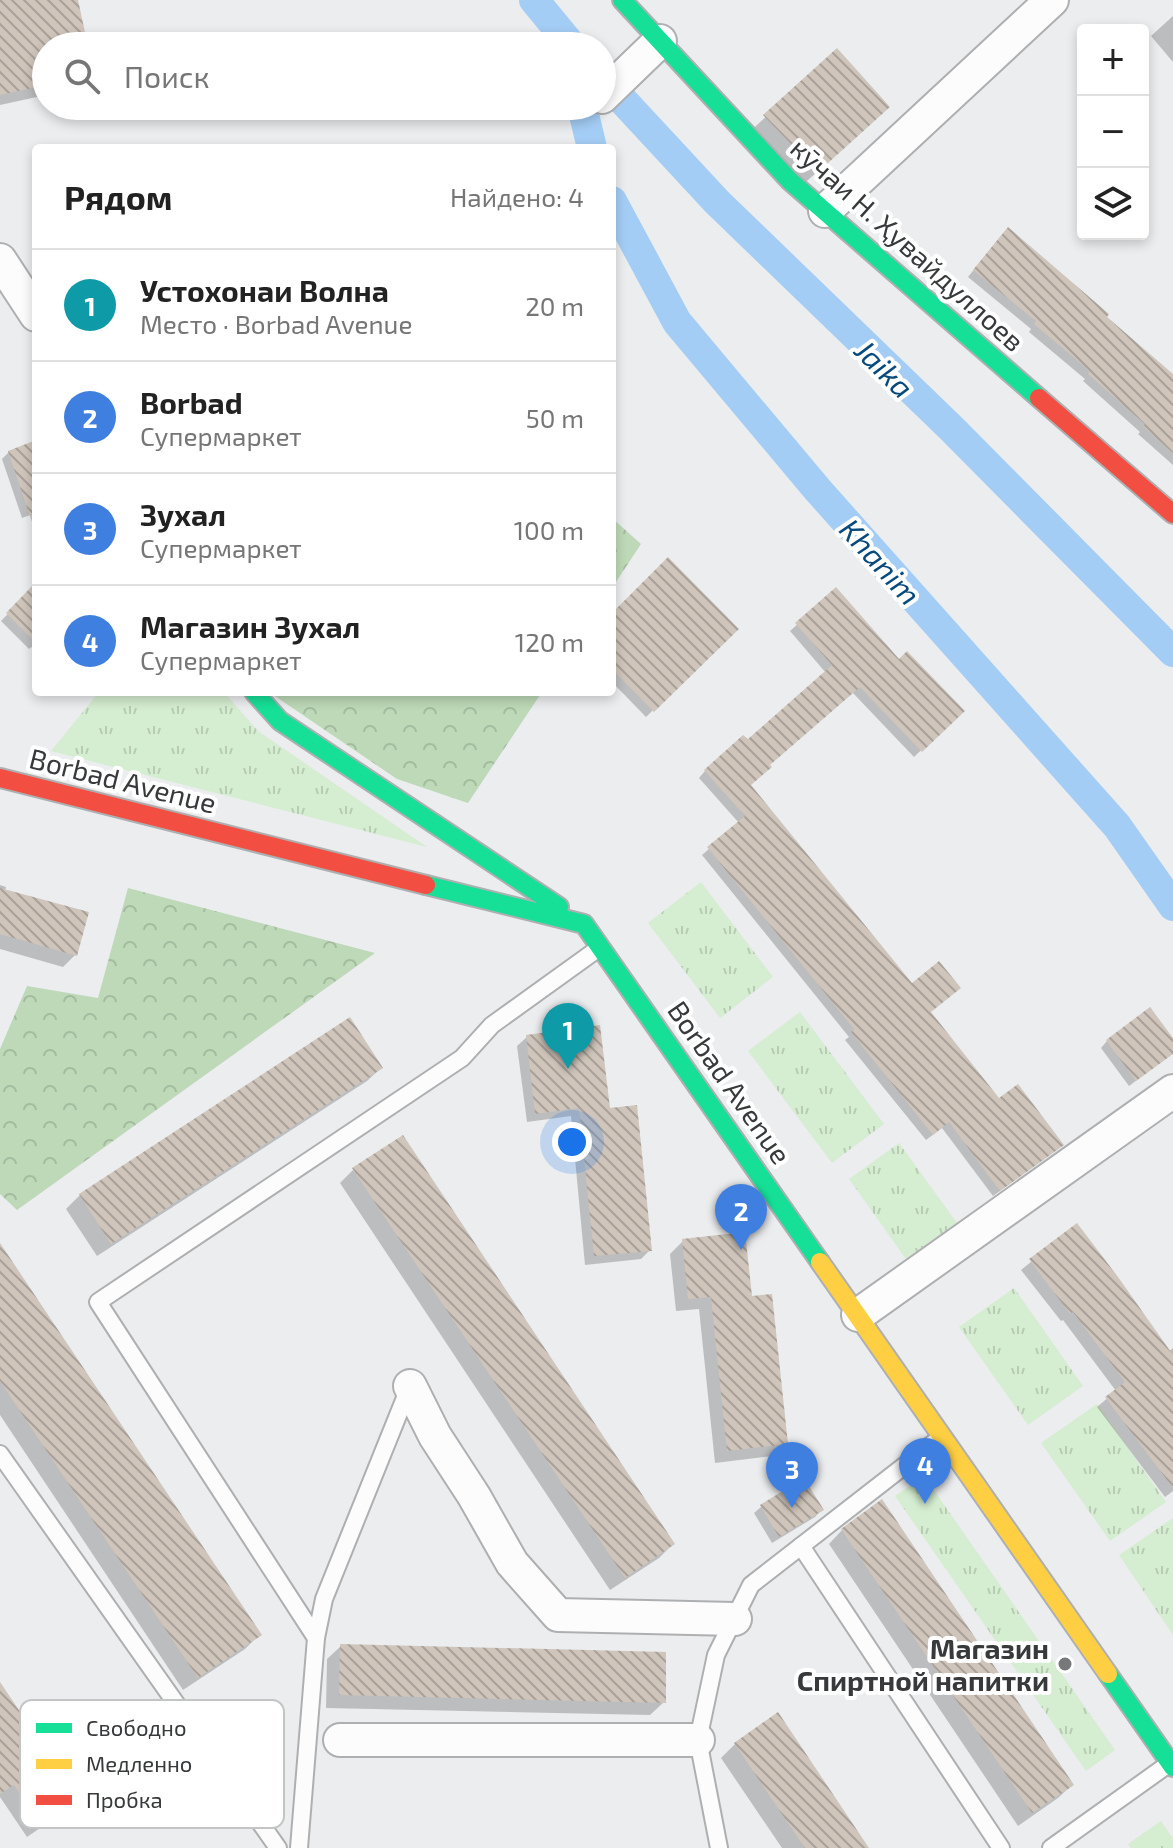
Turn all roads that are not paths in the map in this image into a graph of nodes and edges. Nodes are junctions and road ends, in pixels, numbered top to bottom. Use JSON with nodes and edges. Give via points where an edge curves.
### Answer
{"nodes":[{"id":1,"x":622,"y":0,"type":"edge"},
{"id":2,"x":1052,"y":0,"type":"edge"},
{"id":3,"x":660,"y":41,"type":"junction"},
{"id":4,"x":616,"y":83,"type":"edge"},
{"id":5,"x":825,"y":211,"type":"junction"},
{"id":6,"x":0,"y":260,"type":"edge"},
{"id":7,"x":32,"y":309,"type":"edge"},
{"id":8,"x":1173,"y":514,"type":"edge"},
{"id":9,"x":258,"y":696,"type":"edge"},
{"id":10,"x":0,"y":778,"type":"edge"},
{"id":11,"x":584,"y":924,"type":"junction"},
{"id":12,"x":601,"y":947,"type":"junction"},
{"id":13,"x":1173,"y":1091,"type":"edge"},
{"id":14,"x":858,"y":1315,"type":"junction"},
{"id":15,"x":410,"y":1386,"type":"joint"},
{"id":16,"x":943,"y":1435,"type":"junction"},
{"id":17,"x":0,"y":1454,"type":"edge"},
{"id":18,"x":801,"y":1546,"type":"junction"},
{"id":19,"x":735,"y":1619,"type":"junction"},
{"id":20,"x":316,"y":1638,"type":"junction"},
{"id":21,"x":174,"y":1700,"type":"edge"},
{"id":22,"x":340,"y":1740,"type":"dead end"},
{"id":23,"x":698,"y":1740,"type":"junction"},
{"id":24,"x":1172,"y":1765,"type":"edge"},
{"id":25,"x":264,"y":1828,"type":"edge"},
{"id":26,"x":278,"y":1848,"type":"edge"},
{"id":27,"x":299,"y":1848,"type":"edge"},
{"id":28,"x":719,"y":1848,"type":"edge"},
{"id":29,"x":1001,"y":1848,"type":"edge"},
{"id":30,"x":1051,"y":1848,"type":"edge"}],
"edges":[{"from":1,"to":3,"type":"street","name":"кӯчаи Н. Ҳувайдуллоев"},
{"from":2,"to":5,"type":"street"},
{"from":3,"to":4,"type":"street"},
{"from":3,"to":5,"type":"street","name":"кӯчаи Н. Ҳувайдуллоев","via":[[790,181]]},
{"from":5,"to":8,"type":"street","name":"кӯчаи Н. Ҳувайдуллоев"},
{"from":6,"to":7,"type":"street"},
{"from":9,"to":11,"type":"street","via":[[280,721]]},
{"from":10,"to":11,"type":"street","name":"Borbad Avenue"},
{"from":11,"to":12,"type":"street","name":"Borbad Avenue"},
{"from":12,"to":14,"type":"street","name":"Borbad Avenue"},
{"from":12,"to":20,"type":"lane","via":[[492,1025],[462,1058],[98,1302]]},
{"from":13,"to":14,"type":"street"},
{"from":14,"to":16,"type":"street","name":"Borbad Avenue"},
{"from":15,"to":19,"type":"street","via":[[512,1563],[558,1615]]},
{"from":15,"to":20,"type":"lane","via":[[324,1599]]},
{"from":16,"to":18,"type":"lane"},
{"from":16,"to":24,"type":"street","name":"Borbad Avenue"},
{"from":17,"to":21,"type":"lane"},
{"from":18,"to":19,"type":"lane","via":[[751,1585]]},
{"from":18,"to":29,"type":"lane"},
{"from":19,"to":23,"type":"lane","via":[[716,1655]]},
{"from":20,"to":27,"type":"lane"},
{"from":22,"to":23,"type":"street"},
{"from":23,"to":28,"type":"lane"},
{"from":24,"to":30,"type":"lane"},
{"from":25,"to":26,"type":"lane"}]}
